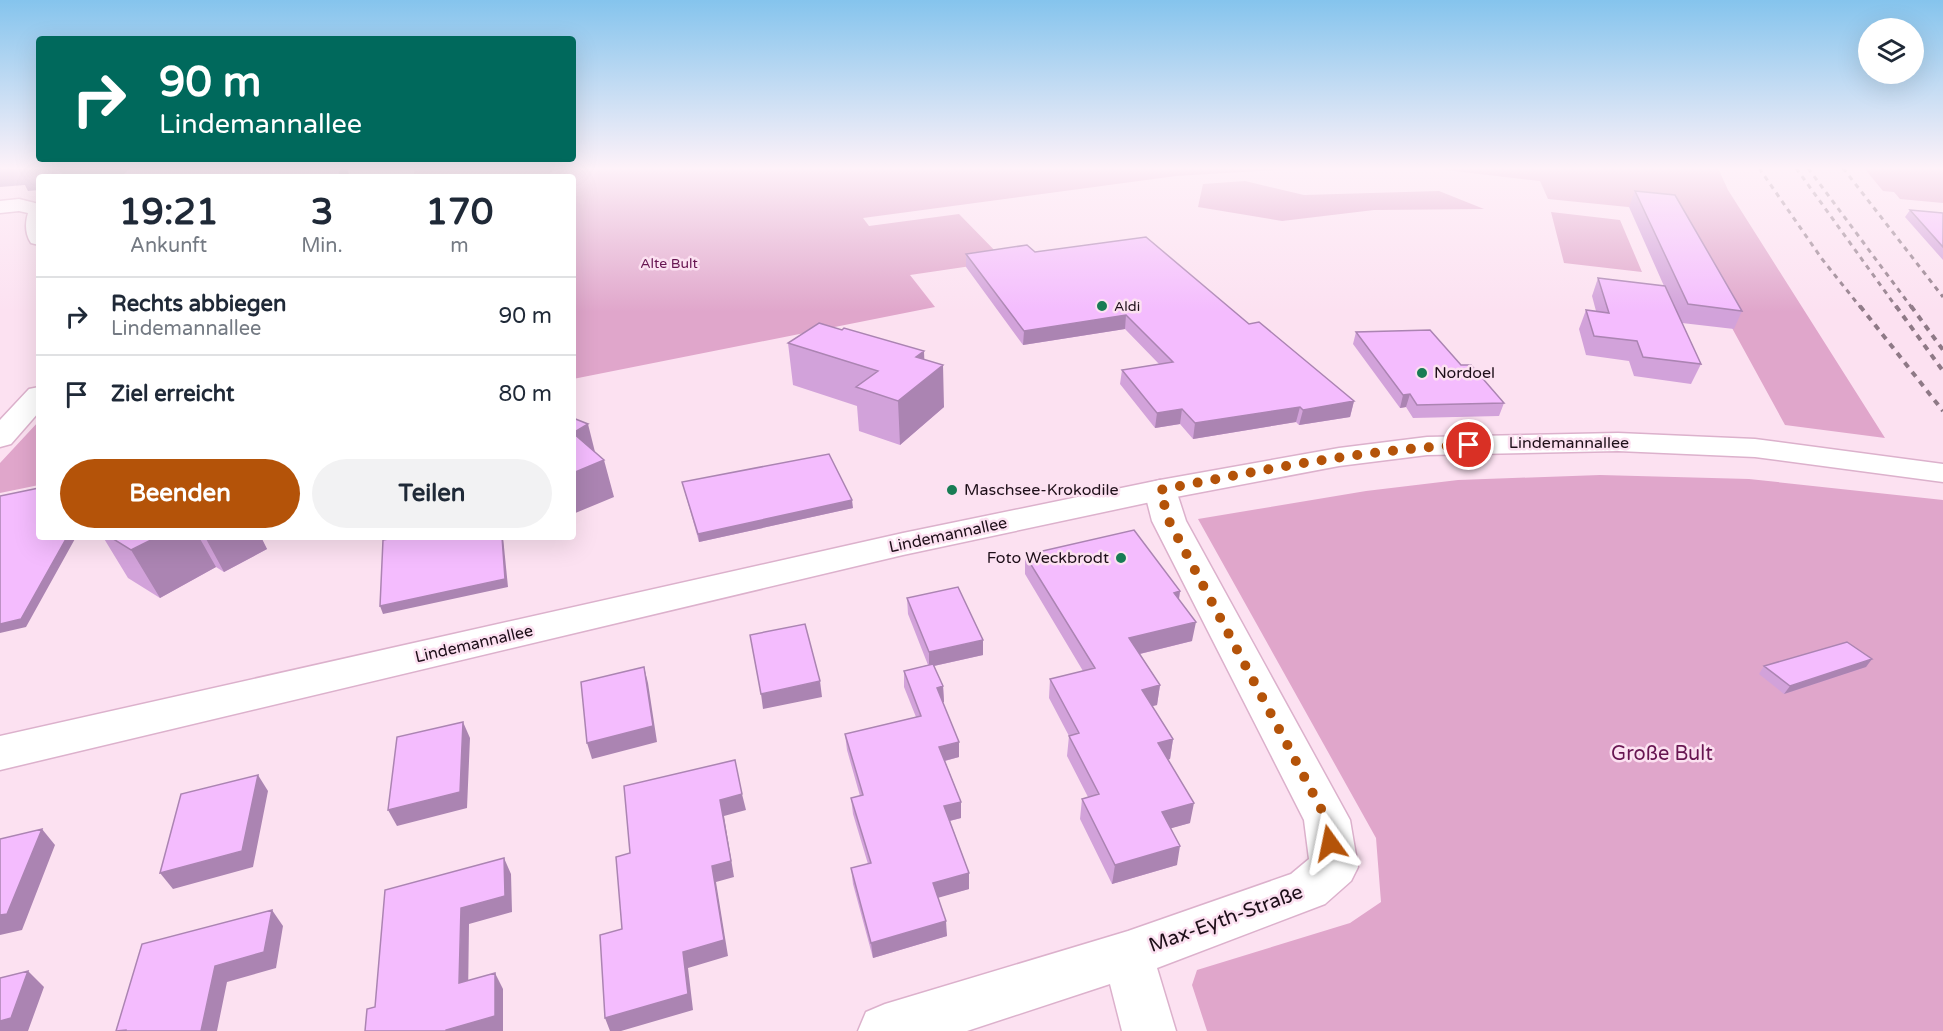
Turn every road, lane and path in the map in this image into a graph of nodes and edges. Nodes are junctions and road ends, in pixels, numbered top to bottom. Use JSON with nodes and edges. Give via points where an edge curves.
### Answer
{"nodes":[{"id":1,"x":0,"y":226,"type":"edge"},
{"id":2,"x":36,"y":230,"type":"edge"},
{"id":3,"x":36,"y":398,"type":"edge"},
{"id":4,"x":0,"y":438,"type":"edge"},
{"id":5,"x":1943,"y":473,"type":"edge"},
{"id":6,"x":1160,"y":490,"type":"junction"},
{"id":7,"x":0,"y":753,"type":"edge"},
{"id":8,"x":1128,"y":955,"type":"junction"},
{"id":9,"x":885,"y":1031,"type":"edge"},
{"id":10,"x":1149,"y":1031,"type":"edge"}],
"edges":[{"from":1,"to":2,"type":"street"},
{"from":3,"to":4,"type":"street"},
{"from":5,"to":6,"type":"street","name":"Lindemannallee","via":[[1755,448],[1531,442],[1427,446],[1339,457]]},
{"from":6,"to":7,"type":"street","name":"Lindemannallee","via":[[903,544]]},
{"from":6,"to":8,"type":"street","name":"Max-Eyth-Straße","via":[[1169,521],[1327,820],[1334,867],[1308,889]]},
{"from":8,"to":9,"type":"street","name":"Max-Eyth-Straße"},
{"from":8,"to":10,"type":"street"}]}
